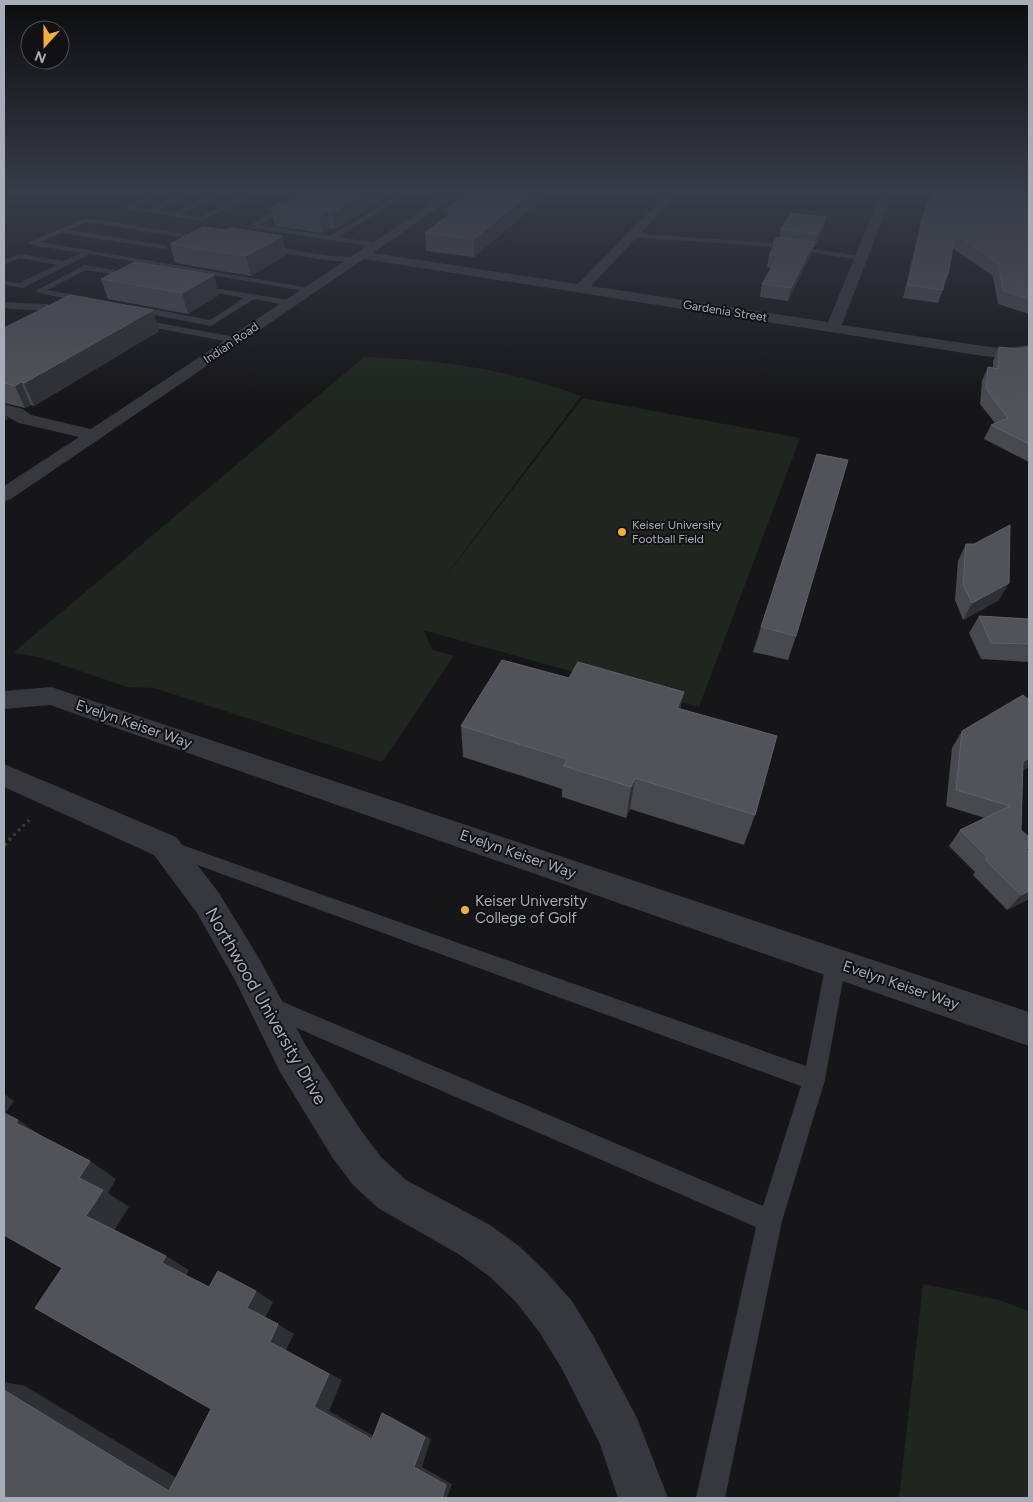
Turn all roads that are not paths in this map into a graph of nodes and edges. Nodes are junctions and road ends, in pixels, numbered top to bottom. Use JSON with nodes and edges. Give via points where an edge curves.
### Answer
{"nodes":[{"id":1,"x":49,"y":261,"type":"edge"},
{"id":2,"x":72,"y":261,"type":"edge"},
{"id":3,"x":138,"y":261,"type":"edge"},
{"id":4,"x":352,"y":261,"type":"edge"},
{"id":5,"x":387,"y":261,"type":"edge"},
{"id":6,"x":608,"y":261,"type":"edge"},
{"id":7,"x":860,"y":261,"type":"edge"},
{"id":8,"x":66,"y":264,"type":"junction"},
{"id":9,"x":141,"y":277,"type":"edge"},
{"id":10,"x":4,"y":283,"type":"edge"},
{"id":11,"x":187,"y":285,"type":"edge"},
{"id":12,"x":581,"y":289,"type":"junction"},
{"id":13,"x":310,"y":290,"type":"junction"},
{"id":14,"x":253,"y":296,"type":"junction"},
{"id":15,"x":96,"y":302,"type":"edge"},
{"id":16,"x":290,"y":303,"type":"junction"},
{"id":17,"x":4,"y":305,"type":"edge"},
{"id":18,"x":125,"y":307,"type":"edge"},
{"id":19,"x":81,"y":312,"type":"edge"},
{"id":20,"x":129,"y":320,"type":"edge"},
{"id":21,"x":833,"y":328,"type":"junction"},
{"id":22,"x":235,"y":340,"type":"junction"},
{"id":23,"x":1029,"y":350,"type":"edge"},
{"id":24,"x":4,"y":409,"type":"edge"},
{"id":25,"x":95,"y":435,"type":"junction"},
{"id":26,"x":4,"y":495,"type":"edge"},
{"id":27,"x":4,"y":700,"type":"edge"},
{"id":28,"x":4,"y":775,"type":"edge"},
{"id":29,"x":165,"y":846,"type":"junction"},
{"id":30,"x":836,"y":963,"type":"junction"},
{"id":31,"x":264,"y":1004,"type":"junction"},
{"id":32,"x":1029,"y":1030,"type":"edge"},
{"id":33,"x":814,"y":1080,"type":"junction"},
{"id":34,"x":770,"y":1221,"type":"junction"},
{"id":35,"x":643,"y":1498,"type":"edge"},
{"id":36,"x":711,"y":1498,"type":"edge"}],
"edges":[{"from":1,"to":8,"type":"lane"},
{"from":2,"to":8,"type":"lane"},
{"from":3,"to":13,"type":"lane"},
{"from":4,"to":13,"type":"street","name":"Indian Road"},
{"from":5,"to":12,"type":"street","name":"Gardenia Street"},
{"from":6,"to":12,"type":"street"},
{"from":7,"to":21,"type":"street"},
{"from":8,"to":10,"type":"lane","via":[[20,286]]},
{"from":9,"to":15,"type":"lane","via":[[85,268],[39,291]]},
{"from":11,"to":14,"type":"lane"},
{"from":12,"to":21,"type":"street","name":"Gardenia Street"},
{"from":13,"to":16,"type":"street","name":"Indian Road"},
{"from":14,"to":16,"type":"lane"},
{"from":14,"to":18,"type":"lane","via":[[211,323]]},
{"from":16,"to":22,"type":"street","name":"Indian Road"},
{"from":17,"to":19,"type":"lane","via":[[52,306]]},
{"from":20,"to":22,"type":"lane"},
{"from":21,"to":23,"type":"street","name":"Gardenia Street","via":[[1003,353]]},
{"from":22,"to":25,"type":"street","name":"Indian Road"},
{"from":24,"to":25,"type":"street","via":[[25,419]]},
{"from":25,"to":26,"type":"street","name":"Indian Road"},
{"from":27,"to":30,"type":"street","name":"Evelyn Keiser Way","via":[[51,696]]},
{"from":28,"to":29,"type":"street","name":"Northwood University Drive"},
{"from":29,"to":31,"type":"street","name":"Northwood University Drive","via":[[208,903]]},
{"from":29,"to":33,"type":"lane"},
{"from":30,"to":32,"type":"street","name":"Evelyn Keiser Way"},
{"from":30,"to":33,"type":"lane"},
{"from":31,"to":34,"type":"lane"},
{"from":31,"to":35,"type":"street","name":"Northwood University Drive","via":[[293,1059],[367,1171],[392,1194],[475,1240],[504,1261],[556,1317],[620,1436]]},
{"from":33,"to":34,"type":"lane"},
{"from":34,"to":36,"type":"lane"}]}
